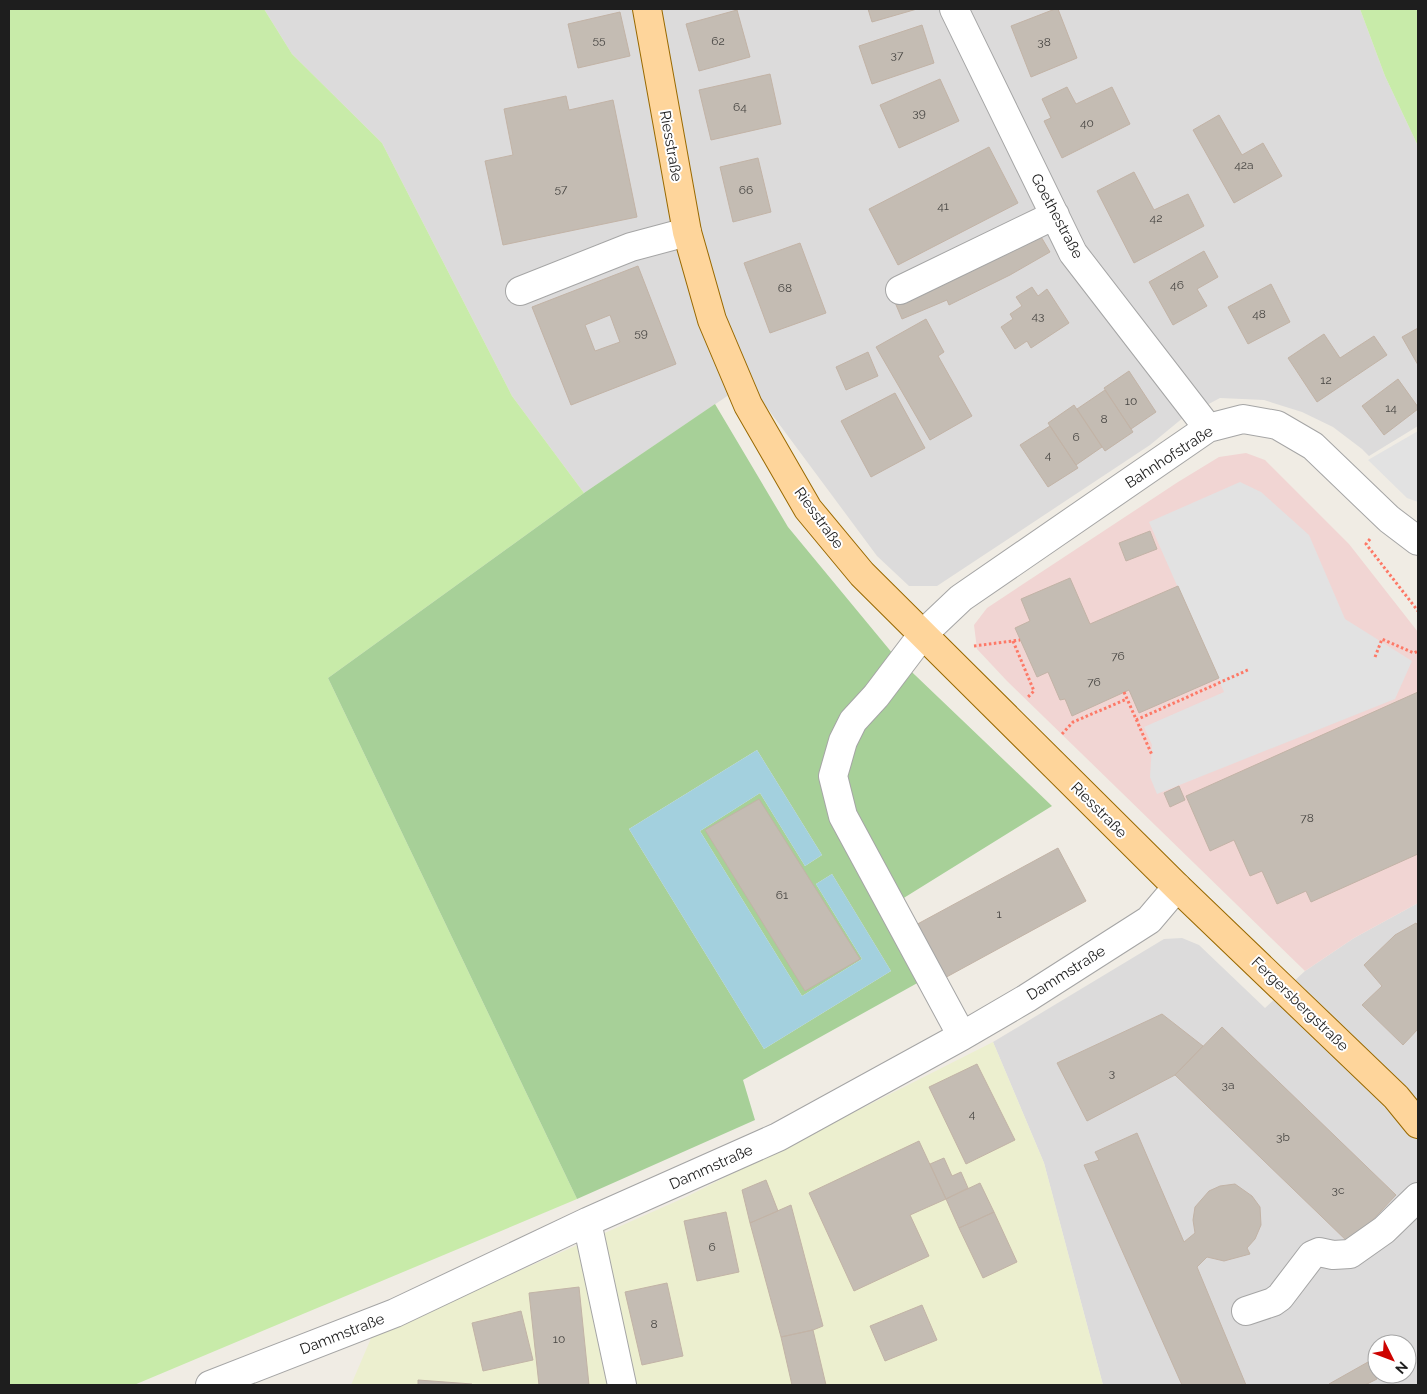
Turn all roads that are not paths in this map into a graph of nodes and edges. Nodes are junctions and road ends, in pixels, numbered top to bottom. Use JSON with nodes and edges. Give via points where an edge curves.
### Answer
{"nodes":[{"id":1,"x":647,"y":9,"type":"edge"},
{"id":2,"x":954,"y":9,"type":"edge"},
{"id":3,"x":1055,"y":215,"type":"junction"},
{"id":4,"x":686,"y":232,"type":"junction"},
{"id":5,"x":900,"y":290,"type":"dead end"},
{"id":6,"x":520,"y":291,"type":"dead end"},
{"id":7,"x":1208,"y":428,"type":"junction"},
{"id":8,"x":1418,"y":541,"type":"edge"},
{"id":9,"x":923,"y":634,"type":"junction"},
{"id":10,"x":1177,"y":887,"type":"junction"},
{"id":11,"x":962,"y":1036,"type":"junction"},
{"id":12,"x":1418,"y":1124,"type":"edge"},
{"id":13,"x":1418,"y":1197,"type":"edge"},
{"id":14,"x":587,"y":1222,"type":"junction"},
{"id":15,"x":1246,"y":1312,"type":"dead end"},
{"id":16,"x":210,"y":1385,"type":"edge"},
{"id":17,"x":622,"y":1385,"type":"edge"}],
"edges":[{"from":1,"to":4,"type":"main road","name":"Riesstraße"},
{"from":2,"to":3,"type":"street","name":"Goethestraße"},
{"from":3,"to":5,"type":"street"},
{"from":3,"to":7,"type":"street","name":"Goethestraße","via":[[1073,253]]},
{"from":4,"to":6,"type":"street","via":[[632,247]]},
{"from":4,"to":9,"type":"main road","name":"Riesstraße","via":[[712,320],[748,405],[808,509],[862,574]]},
{"from":7,"to":8,"type":"street","name":"Bahnhofstraße","via":[[1243,419],[1277,425],[1313,446],[1389,519]]},
{"from":7,"to":9,"type":"street","name":"Bahnhofstraße","via":[[961,598]]},
{"from":9,"to":10,"type":"main road","name":"Riesstraße"},
{"from":9,"to":11,"type":"street","name":"Bahnhofstraße","via":[[853,721],[833,776],[843,816]]},
{"from":10,"to":11,"type":"street","name":"Dammstraße","via":[[1150,920]]},
{"from":10,"to":12,"type":"main road","name":"Fergersbergstraße","via":[[1396,1097]]},
{"from":11,"to":14,"type":"street","name":"Dammstraße","via":[[778,1137]]},
{"from":13,"to":15,"type":"street","via":[[1384,1230],[1350,1254],[1319,1252],[1312,1255],[1280,1297]]},
{"from":14,"to":16,"type":"street","name":"Dammstraße","via":[[394,1313]]},
{"from":14,"to":17,"type":"street"}]}
